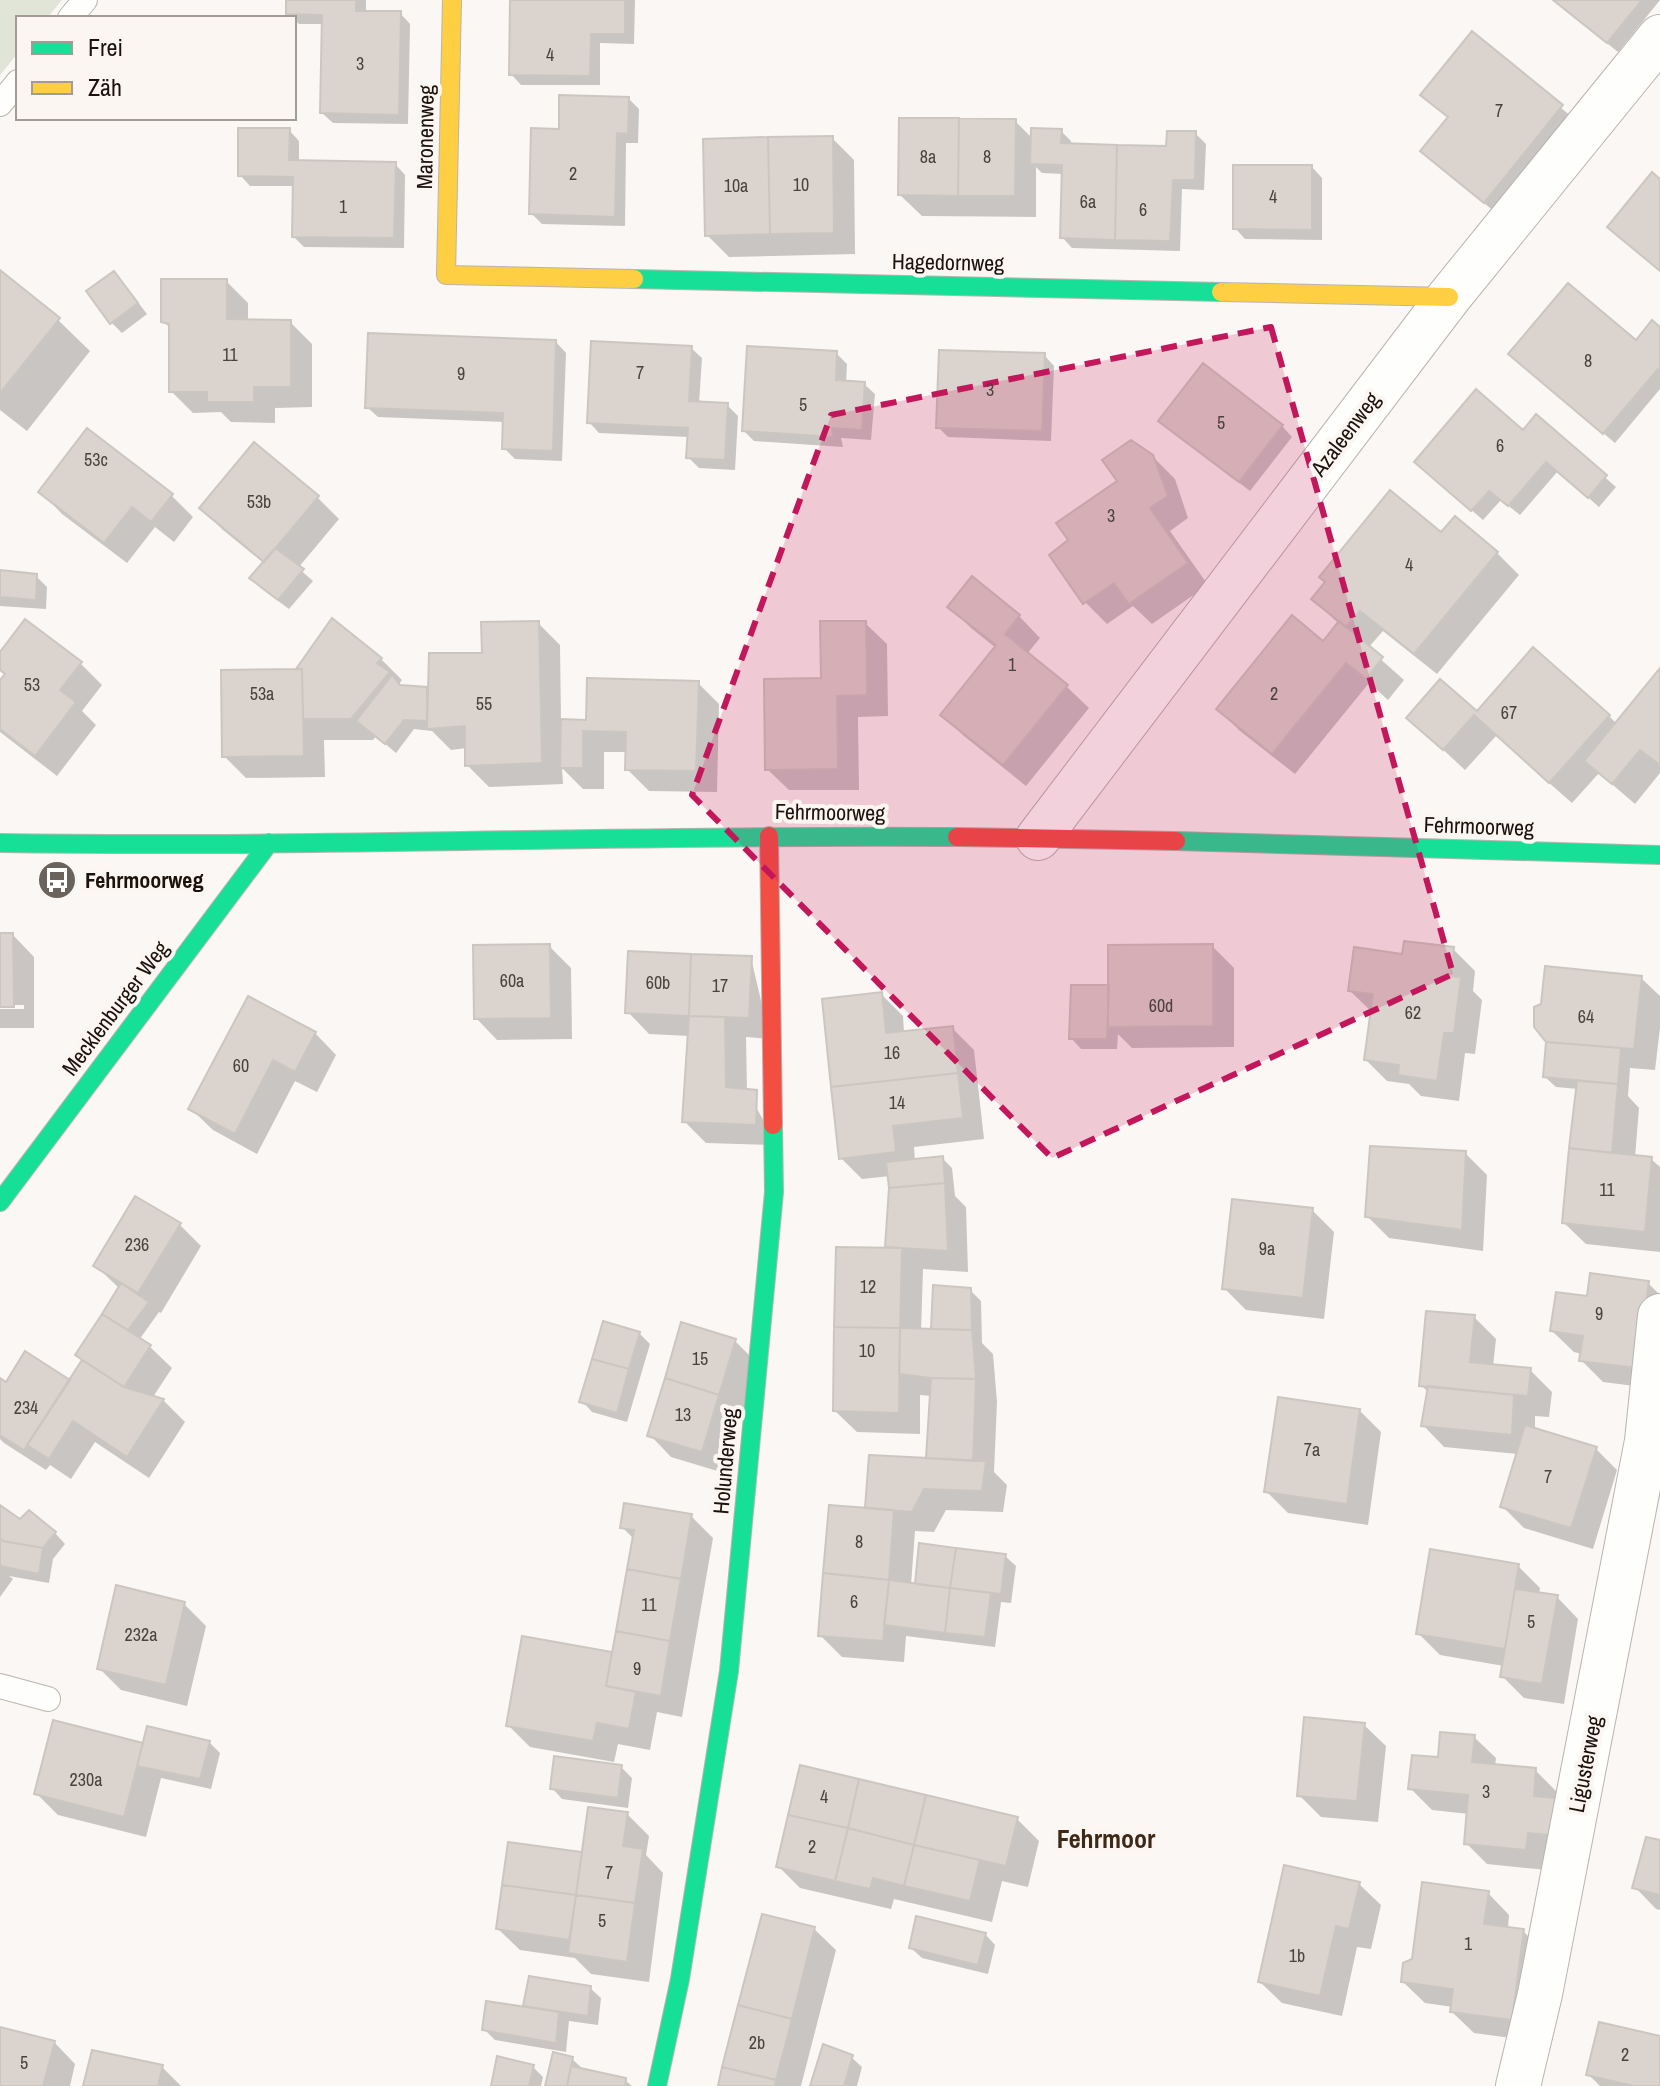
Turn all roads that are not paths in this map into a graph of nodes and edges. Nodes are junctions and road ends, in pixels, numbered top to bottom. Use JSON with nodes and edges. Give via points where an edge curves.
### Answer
{"nodes":[{"id":1,"x":85,"y":0,"type":"edge"},
{"id":2,"x":452,"y":0,"type":"edge"},
{"id":3,"x":72,"y":16,"type":"edge"},
{"id":4,"x":1660,"y":37,"type":"edge"},
{"id":5,"x":16,"y":84,"type":"edge"},
{"id":6,"x":0,"y":104,"type":"edge"},
{"id":7,"x":446,"y":275,"type":"joint"},
{"id":8,"x":1449,"y":297,"type":"junction"},
{"id":9,"x":769,"y":836,"type":"junction"},
{"id":10,"x":1038,"y":838,"type":"junction"},
{"id":11,"x":0,"y":843,"type":"edge"},
{"id":12,"x":269,"y":843,"type":"junction"},
{"id":13,"x":1660,"y":855,"type":"edge"},
{"id":14,"x":0,"y":1202,"type":"edge"},
{"id":15,"x":1660,"y":1316,"type":"edge"},
{"id":16,"x":1654,"y":1442,"type":"edge"},
{"id":17,"x":0,"y":1686,"type":"edge"},
{"id":18,"x":48,"y":1699,"type":"dead end"},
{"id":19,"x":657,"y":2086,"type":"edge"},
{"id":20,"x":1518,"y":2086,"type":"edge"}],
"edges":[{"from":1,"to":3,"type":"lane"},
{"from":2,"to":7,"type":"street","name":"Maronenweg"},
{"from":4,"to":8,"type":"street","name":"Azaleenweg"},
{"from":5,"to":6,"type":"lane"},
{"from":7,"to":8,"type":"street","name":"Hagedornweg"},
{"from":8,"to":10,"type":"street","name":"Azaleenweg"},
{"from":9,"to":10,"type":"street","name":"Fehrmoorweg"},
{"from":9,"to":12,"type":"street","name":"Fehrmoorweg"},
{"from":9,"to":19,"type":"street","name":"Holunderweg","via":[[774,1192],[729,1671],[680,1979]]},
{"from":10,"to":13,"type":"street","name":"Fehrmoorweg"},
{"from":11,"to":12,"type":"street","name":"Fehrmoorweg"},
{"from":12,"to":14,"type":"street","name":"Mecklenburger Weg"},
{"from":15,"to":16,"type":"street","name":"Ligusterweg"},
{"from":16,"to":20,"type":"street","name":"Ligusterweg"},
{"from":17,"to":18,"type":"lane"}]}
